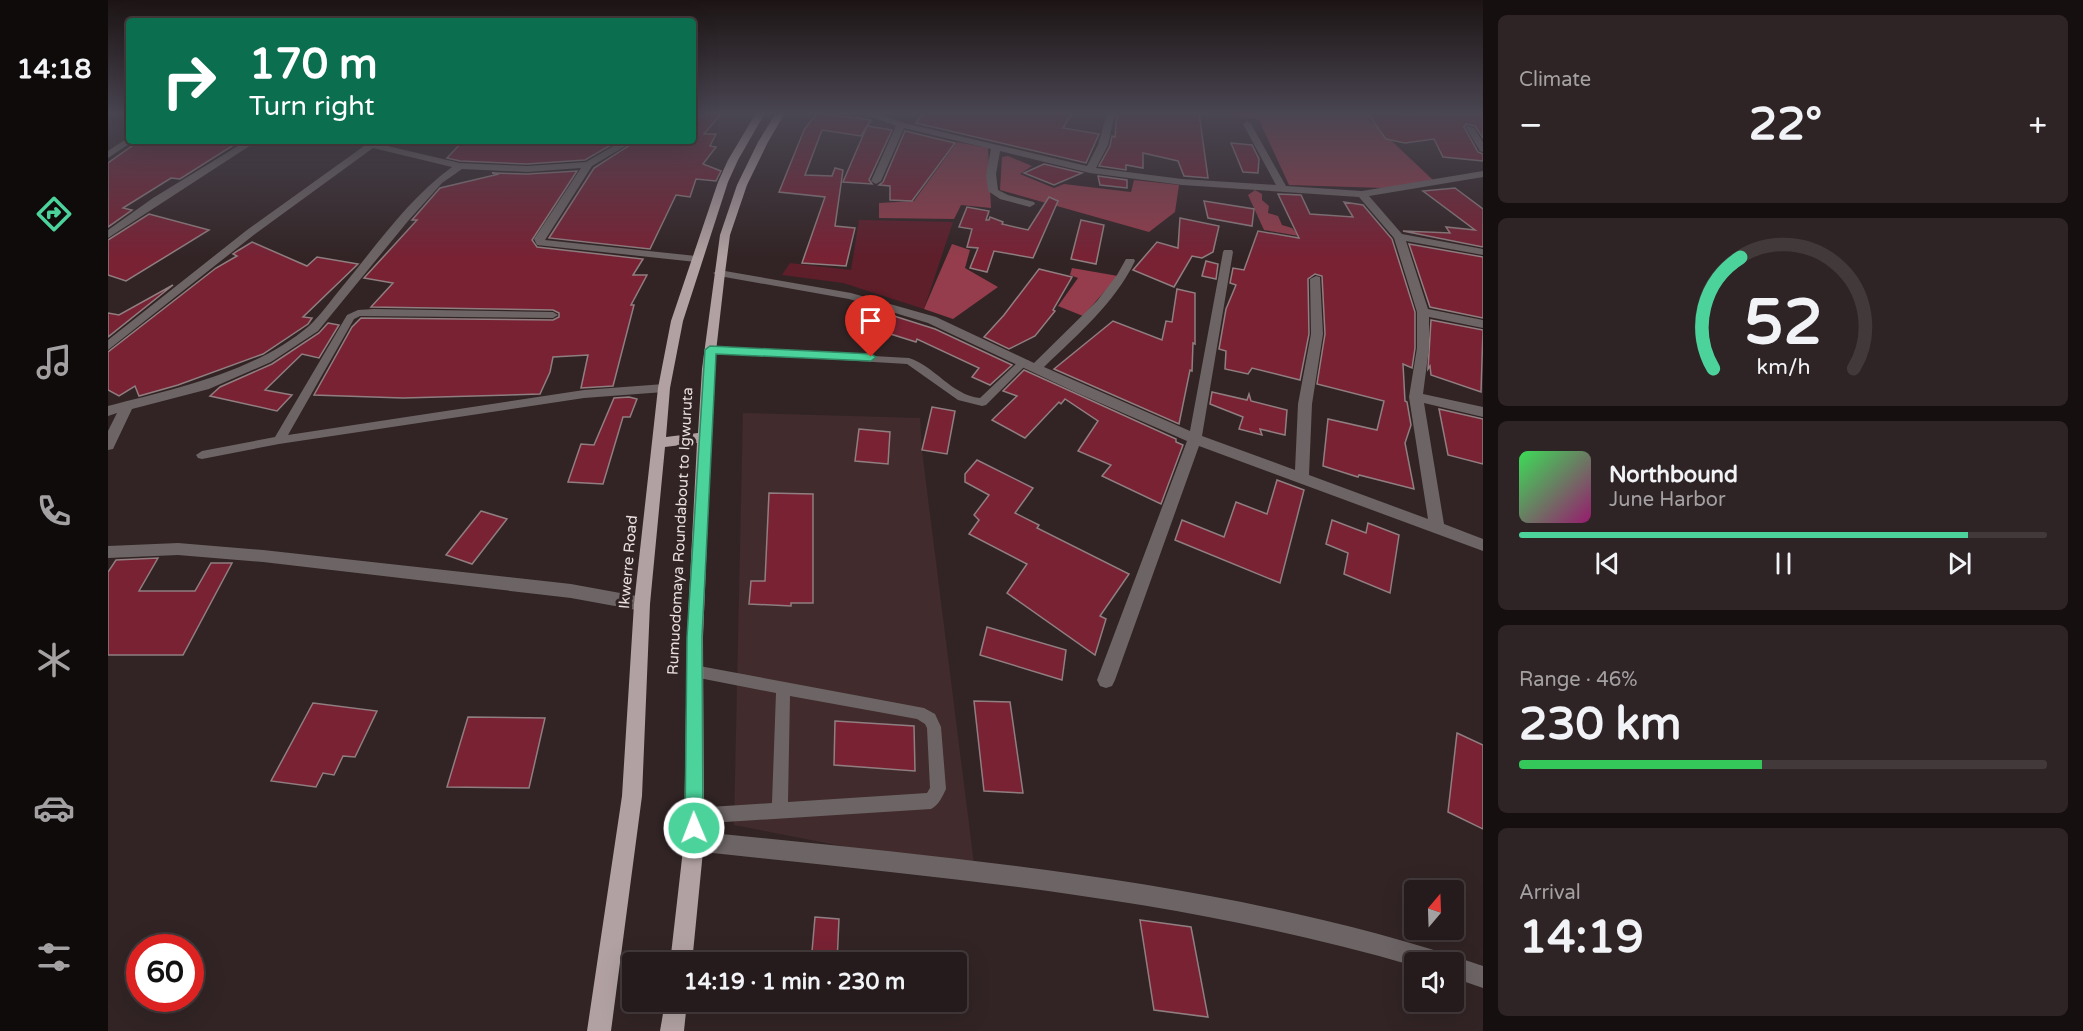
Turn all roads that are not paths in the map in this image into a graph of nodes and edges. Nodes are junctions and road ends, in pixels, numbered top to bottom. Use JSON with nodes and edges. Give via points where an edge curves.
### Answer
{"nodes":[{"id":1,"x":220,"y":161,"type":"edge"},
{"id":2,"x":349,"y":161,"type":"edge"},
{"id":3,"x":442,"y":161,"type":"edge"},
{"id":4,"x":594,"y":161,"type":"edge"},
{"id":5,"x":732,"y":161,"type":"edge"},
{"id":6,"x":754,"y":161,"type":"edge"},
{"id":7,"x":885,"y":161,"type":"edge"},
{"id":8,"x":993,"y":161,"type":"edge"},
{"id":9,"x":1055,"y":161,"type":"edge"},
{"id":10,"x":1095,"y":161,"type":"edge"},
{"id":11,"x":1267,"y":161,"type":"edge"},
{"id":12,"x":589,"y":164,"type":"junction"},
{"id":13,"x":460,"y":166,"type":"junction"},
{"id":14,"x":1090,"y":170,"type":"junction"},
{"id":15,"x":1483,"y":174,"type":"edge"},
{"id":16,"x":876,"y":181,"type":"dead end"},
{"id":17,"x":1282,"y":188,"type":"junction"},
{"id":18,"x":1362,"y":194,"type":"junction"},
{"id":19,"x":1030,"y":204,"type":"dead end"},
{"id":20,"x":108,"y":235,"type":"edge"},
{"id":21,"x":1399,"y":237,"type":"junction"},
{"id":22,"x":1228,"y":252,"type":"dead end"},
{"id":23,"x":1483,"y":252,"type":"edge"},
{"id":24,"x":696,"y":259,"type":"junction"},
{"id":25,"x":1130,"y":261,"type":"dead end"},
{"id":26,"x":719,"y":273,"type":"junction"},
{"id":27,"x":1317,"y":279,"type":"dead end"},
{"id":28,"x":1423,"y":312,"type":"junction"},
{"id":29,"x":553,"y":315,"type":"dead end"},
{"id":30,"x":1483,"y":324,"type":"edge"},
{"id":31,"x":108,"y":346,"type":"edge"},
{"id":32,"x":710,"y":350,"type":"junction"},
{"id":33,"x":1030,"y":365,"type":"junction"},
{"id":34,"x":664,"y":388,"type":"junction"},
{"id":35,"x":1416,"y":397,"type":"junction"},
{"id":36,"x":126,"y":408,"type":"junction"},
{"id":37,"x":108,"y":411,"type":"edge"},
{"id":38,"x":1483,"y":412,"type":"edge"},
{"id":39,"x":705,"y":437,"type":"junction"},
{"id":40,"x":1195,"y":439,"type":"junction"},
{"id":41,"x":279,"y":440,"type":"junction"},
{"id":42,"x":657,"y":443,"type":"junction"},
{"id":43,"x":108,"y":445,"type":"edge"},
{"id":44,"x":202,"y":455,"type":"dead end"},
{"id":45,"x":1302,"y":478,"type":"junction"},
{"id":46,"x":1437,"y":528,"type":"junction"},
{"id":47,"x":1483,"y":545,"type":"edge"},
{"id":48,"x":108,"y":552,"type":"edge"},
{"id":49,"x":642,"y":604,"type":"junction"},
{"id":50,"x":694,"y":671,"type":"junction"},
{"id":51,"x":1106,"y":681,"type":"dead end"},
{"id":52,"x":783,"y":688,"type":"junction"},
{"id":53,"x":780,"y":810,"type":"junction"},
{"id":54,"x":694,"y":816,"type":"junction"},
{"id":55,"x":694,"y":841,"type":"junction"},
{"id":56,"x":682,"y":952,"type":"edge"},
{"id":57,"x":1404,"y":952,"type":"edge"},
{"id":58,"x":1464,"y":970,"type":"edge"},
{"id":59,"x":1483,"y":977,"type":"edge"},
{"id":60,"x":675,"y":1012,"type":"edge"},
{"id":61,"x":599,"y":1031,"type":"edge"},
{"id":62,"x":672,"y":1031,"type":"edge"}],
"edges":[{"from":1,"to":20,"type":"street"},
{"from":2,"to":31,"type":"street","via":[[251,232]]},
{"from":3,"to":13,"type":"street"},
{"from":4,"to":12,"type":"street"},
{"from":5,"to":24,"type":"main road","name":"Ikwerre Road"},
{"from":6,"to":26,"type":"main road","name":"Rumuodomaya Roundabout to Igwuruta","via":[[725,235]]},
{"from":7,"to":16,"type":"street"},
{"from":8,"to":19,"type":"street","via":[[993,191]]},
{"from":9,"to":14,"type":"street"},
{"from":10,"to":14,"type":"street"},
{"from":11,"to":17,"type":"street"},
{"from":12,"to":13,"type":"street","via":[[527,169]]},
{"from":12,"to":24,"type":"street","via":[[539,239],[542,243]]},
{"from":13,"to":36,"type":"street","via":[[439,181],[404,219],[314,328],[267,359],[204,386]]},
{"from":14,"to":17,"type":"street","via":[[1182,182]]},
{"from":15,"to":18,"type":"street"},
{"from":17,"to":18,"type":"street"},
{"from":18,"to":21,"type":"street"},
{"from":21,"to":23,"type":"street"},
{"from":21,"to":28,"type":"street"},
{"from":22,"to":40,"type":"street"},
{"from":24,"to":34,"type":"main road","name":"Ikwerre Road","via":[[677,321]]},
{"from":25,"to":33,"type":"street","via":[[1124,277],[1083,322]]},
{"from":26,"to":32,"type":"main road","name":"Rumuodomaya Roundabout to Igwuruta"},
{"from":26,"to":33,"type":"street","via":[[852,296],[932,320]]},
{"from":27,"to":45,"type":"street","via":[[1317,334],[1305,404]]},
{"from":28,"to":30,"type":"street"},
{"from":28,"to":35,"type":"street"},
{"from":29,"to":41,"type":"lane","via":[[358,313],[350,317]]},
{"from":32,"to":33,"type":"lane","via":[[909,361],[923,367],[958,397],[972,402],[982,402]]},
{"from":32,"to":39,"type":"main road","name":"Rumuodomaya Roundabout to Igwuruta"},
{"from":33,"to":40,"type":"street"},
{"from":34,"to":41,"type":"lane","via":[[584,394]]},
{"from":34,"to":42,"type":"main road","name":"Ikwerre Road"},
{"from":35,"to":38,"type":"street"},
{"from":35,"to":46,"type":"street"},
{"from":36,"to":37,"type":"street"},
{"from":36,"to":43,"type":"street"},
{"from":39,"to":42,"type":"main road"},
{"from":39,"to":50,"type":"main road","name":"Rumuodomaya Roundabout to Igwuruta"},
{"from":40,"to":45,"type":"street"},
{"from":40,"to":51,"type":"street"},
{"from":41,"to":44,"type":"lane"},
{"from":42,"to":49,"type":"main road","name":"Ikwerre Road"},
{"from":45,"to":46,"type":"street"},
{"from":46,"to":47,"type":"street"},
{"from":48,"to":49,"type":"street","via":[[178,549],[263,556],[571,591]]},
{"from":49,"to":61,"type":"main road","name":"Ikwerre Road","via":[[632,796]]},
{"from":50,"to":52,"type":"lane"},
{"from":50,"to":54,"type":"main road","name":"Rumuodomaya Roundabout to Igwuruta"},
{"from":52,"to":53,"type":"lane"},
{"from":52,"to":53,"type":"lane","via":[[919,713],[930,719],[934,727],[938,789],[932,801]]},
{"from":53,"to":54,"type":"lane"},
{"from":54,"to":55,"type":"main road","name":"Rumuodomaya Roundabout to Igwuruta"},
{"from":55,"to":56,"type":"main road","name":"Rumuodomaya Roundabout to Igwuruta"},
{"from":55,"to":57,"type":"street","via":[[1055,881],[1286,919]]},
{"from":58,"to":59,"type":"street"},
{"from":60,"to":62,"type":"main road"}]}
